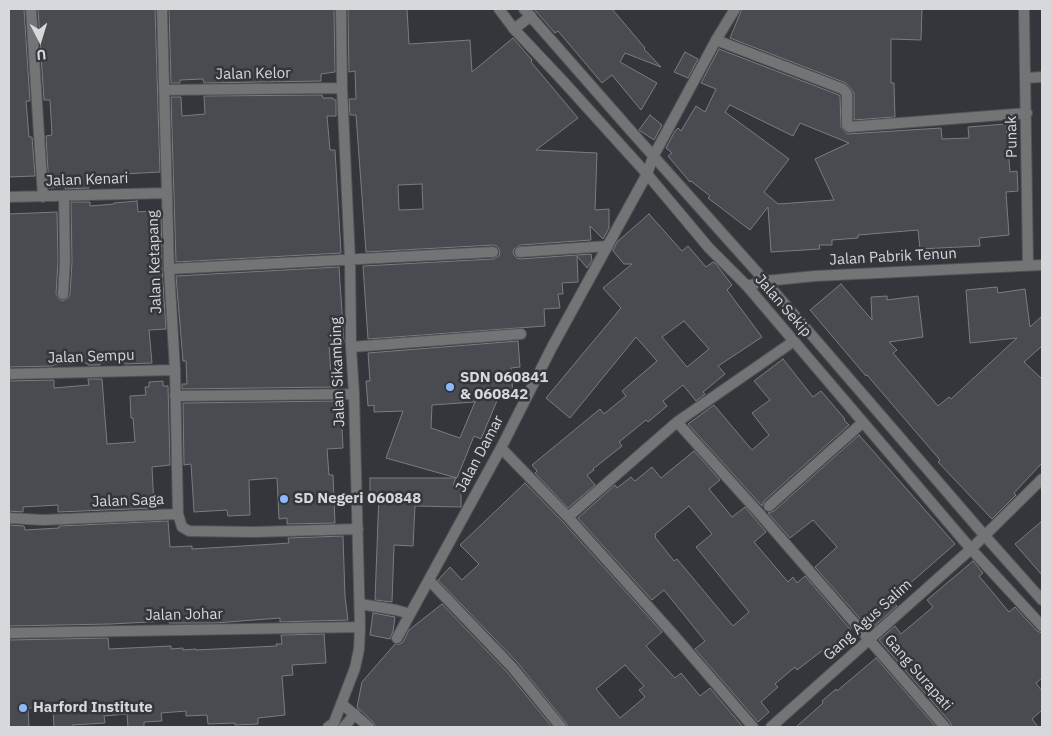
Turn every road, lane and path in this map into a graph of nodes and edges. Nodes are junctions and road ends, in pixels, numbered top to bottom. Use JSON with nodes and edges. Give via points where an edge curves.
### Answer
{"nodes":[{"id":1,"x":31,"y":9,"type":"edge"},
{"id":2,"x":162,"y":9,"type":"edge"},
{"id":3,"x":340,"y":9,"type":"edge"},
{"id":4,"x":499,"y":9,"type":"edge"},
{"id":5,"x":735,"y":9,"type":"edge"},
{"id":6,"x":1024,"y":9,"type":"edge"},
{"id":7,"x":527,"y":12,"type":"edge"},
{"id":8,"x":514,"y":29,"type":"junction"},
{"id":9,"x":716,"y":40,"type":"junction"},
{"id":10,"x":1042,"y":77,"type":"edge"},
{"id":11,"x":1026,"y":78,"type":"junction"},
{"id":12,"x":342,"y":88,"type":"junction"},
{"id":13,"x":164,"y":90,"type":"junction"},
{"id":14,"x":1027,"y":113,"type":"junction"},
{"id":15,"x":653,"y":156,"type":"junction"},
{"id":16,"x":647,"y":174,"type":"junction"},
{"id":17,"x":167,"y":193,"type":"junction"},
{"id":18,"x":9,"y":197,"type":"edge"},
{"id":19,"x":43,"y":197,"type":"junction"},
{"id":20,"x":64,"y":197,"type":"junction"},
{"id":21,"x":608,"y":246,"type":"junction"},
{"id":22,"x":494,"y":252,"type":"dead end"},
{"id":23,"x":520,"y":252,"type":"dead end"},
{"id":24,"x":350,"y":260,"type":"junction"},
{"id":25,"x":1028,"y":265,"type":"junction"},
{"id":26,"x":1042,"y":265,"type":"edge"},
{"id":27,"x":169,"y":269,"type":"junction"},
{"id":28,"x":765,"y":281,"type":"junction"},
{"id":29,"x":747,"y":286,"type":"junction"},
{"id":30,"x":63,"y":294,"type":"dead end"},
{"id":31,"x":521,"y":334,"type":"dead end"},
{"id":32,"x":794,"y":341,"type":"junction"},
{"id":33,"x":352,"y":347,"type":"junction"},
{"id":34,"x":175,"y":370,"type":"junction"},
{"id":35,"x":9,"y":374,"type":"edge"},
{"id":36,"x":354,"y":394,"type":"junction"},
{"id":37,"x":175,"y":396,"type":"junction"},
{"id":38,"x":677,"y":422,"type":"junction"},
{"id":39,"x":862,"y":423,"type":"junction"},
{"id":40,"x":501,"y":448,"type":"junction"},
{"id":41,"x":1042,"y":479,"type":"edge"},
{"id":42,"x":769,"y":506,"type":"dead end"},
{"id":43,"x":178,"y":514,"type":"junction"},
{"id":44,"x":568,"y":517,"type":"junction"},
{"id":45,"x":9,"y":518,"type":"edge"},
{"id":46,"x":358,"y":529,"type":"junction"},
{"id":47,"x":985,"y":536,"type":"junction"},
{"id":48,"x":971,"y":549,"type":"junction"},
{"id":49,"x":429,"y":580,"type":"junction"},
{"id":50,"x":1042,"y":600,"type":"edge"},
{"id":51,"x":360,"y":604,"type":"junction"},
{"id":52,"x":410,"y":614,"type":"junction"},
{"id":53,"x":1042,"y":626,"type":"edge"},
{"id":54,"x":360,"y":627,"type":"junction"},
{"id":55,"x":9,"y":633,"type":"edge"},
{"id":56,"x":397,"y":638,"type":"dead end"},
{"id":57,"x":869,"y":639,"type":"junction"},
{"id":58,"x":342,"y":704,"type":"junction"},
{"id":59,"x":355,"y":714,"type":"junction"},
{"id":60,"x":328,"y":727,"type":"edge"},
{"id":61,"x":344,"y":727,"type":"edge"},
{"id":62,"x":369,"y":727,"type":"edge"},
{"id":63,"x":561,"y":727,"type":"edge"},
{"id":64,"x":753,"y":727,"type":"edge"},
{"id":65,"x":771,"y":727,"type":"edge"},
{"id":66,"x":945,"y":727,"type":"edge"}],
"edges":[{"from":1,"to":19,"type":"street"},
{"from":2,"to":13,"type":"street","name":"Jalan Ketapang"},
{"from":3,"to":12,"type":"street","name":"Jalan Sikambing"},
{"from":4,"to":8,"type":"street","name":"Jalan Sekip"},
{"from":5,"to":9,"type":"street","name":"Jalan Damar"},
{"from":6,"to":11,"type":"street","name":"Punak"},
{"from":7,"to":8,"type":"street"},
{"from":7,"to":15,"type":"street","name":"Jalan Sekip"},
{"from":8,"to":16,"type":"street","name":"Jalan Sekip"},
{"from":9,"to":14,"type":"street","via":[[843,89],[847,92],[849,127]]},
{"from":9,"to":15,"type":"street","name":"Jalan Damar"},
{"from":10,"to":11,"type":"street"},
{"from":11,"to":14,"type":"street","name":"Punak"},
{"from":12,"to":13,"type":"street","name":"Jalan Kelor"},
{"from":12,"to":24,"type":"street","name":"Jalan Sikambing"},
{"from":13,"to":17,"type":"street","name":"Jalan Ketapang"},
{"from":14,"to":25,"type":"street","name":"Punak"},
{"from":15,"to":16,"type":"street","name":"Jalan Damar"},
{"from":15,"to":28,"type":"street","name":"Jalan Sekip"},
{"from":16,"to":21,"type":"street","name":"Jalan Damar"},
{"from":16,"to":29,"type":"street","name":"Jalan Sekip"},
{"from":17,"to":20,"type":"street","name":"Jalan Kenari"},
{"from":17,"to":27,"type":"street","name":"Jalan Ketapang"},
{"from":18,"to":19,"type":"street","name":"Jalan Kenari"},
{"from":19,"to":20,"type":"street","name":"Jalan Kenari"},
{"from":20,"to":30,"type":"street"},
{"from":21,"to":23,"type":"street"},
{"from":21,"to":40,"type":"street","name":"Jalan Damar"},
{"from":22,"to":24,"type":"street"},
{"from":24,"to":27,"type":"street"},
{"from":24,"to":33,"type":"street","name":"Jalan Sikambing"},
{"from":25,"to":26,"type":"street","name":"Jalan Pabrik Tenun"},
{"from":25,"to":28,"type":"street","name":"Jalan Pabrik Tenun"},
{"from":27,"to":34,"type":"street","name":"Jalan Ketapang"},
{"from":28,"to":29,"type":"street","name":"Jalan Pabrik Tenun"},
{"from":28,"to":47,"type":"street","name":"Jalan Sekip"},
{"from":29,"to":32,"type":"street","name":"Jalan Sekip"},
{"from":31,"to":33,"type":"street"},
{"from":32,"to":38,"type":"street"},
{"from":32,"to":39,"type":"street","name":"Jalan Sekip"},
{"from":33,"to":36,"type":"street","name":"Jalan Sikambing"},
{"from":34,"to":35,"type":"street","name":"Jalan Sempu"},
{"from":34,"to":37,"type":"street","name":"Jalan Ketapang"},
{"from":36,"to":37,"type":"street"},
{"from":36,"to":46,"type":"street","name":"Jalan Sikambing"},
{"from":37,"to":43,"type":"street","name":"Jalan Ketapang"},
{"from":38,"to":44,"type":"street"},
{"from":38,"to":57,"type":"street","name":"Gang Surapati"},
{"from":39,"to":42,"type":"street"},
{"from":39,"to":48,"type":"street","name":"Jalan Sekip"},
{"from":40,"to":44,"type":"street"},
{"from":40,"to":49,"type":"street","name":"Jalan Damar"},
{"from":41,"to":47,"type":"street","name":"Gang Agus Salim"},
{"from":43,"to":45,"type":"street","name":"Jalan Saga","via":[[43,520]]},
{"from":43,"to":46,"type":"street","name":"Jalan Saga","via":[[182,527],[189,531]]},
{"from":44,"to":64,"type":"street"},
{"from":46,"to":51,"type":"street","name":"Jalan Sikambing"},
{"from":47,"to":48,"type":"street","name":"Gang Agus Salim"},
{"from":47,"to":50,"type":"street","name":"Jalan Sekip"},
{"from":48,"to":53,"type":"street","name":"Jalan Sekip"},
{"from":48,"to":57,"type":"street","name":"Gang Agus Salim"},
{"from":49,"to":52,"type":"street","name":"Jalan Damar"},
{"from":49,"to":63,"type":"street","via":[[512,667]]},
{"from":51,"to":52,"type":"street"},
{"from":51,"to":54,"type":"street","name":"Jalan Sikambing"},
{"from":52,"to":56,"type":"street","name":"Jalan Damar"},
{"from":54,"to":55,"type":"street","name":"Jalan Johar"},
{"from":54,"to":58,"type":"street","name":"Jalan Sikambing","via":[[355,668]]},
{"from":57,"to":65,"type":"street","name":"Gang Agus Salim"},
{"from":57,"to":66,"type":"street","name":"Gang Surapati"},
{"from":58,"to":59,"type":"street"},
{"from":58,"to":60,"type":"street","name":"Jalan Sikambing","via":[[334,723]]},
{"from":59,"to":61,"type":"street"},
{"from":59,"to":62,"type":"street"}]}
